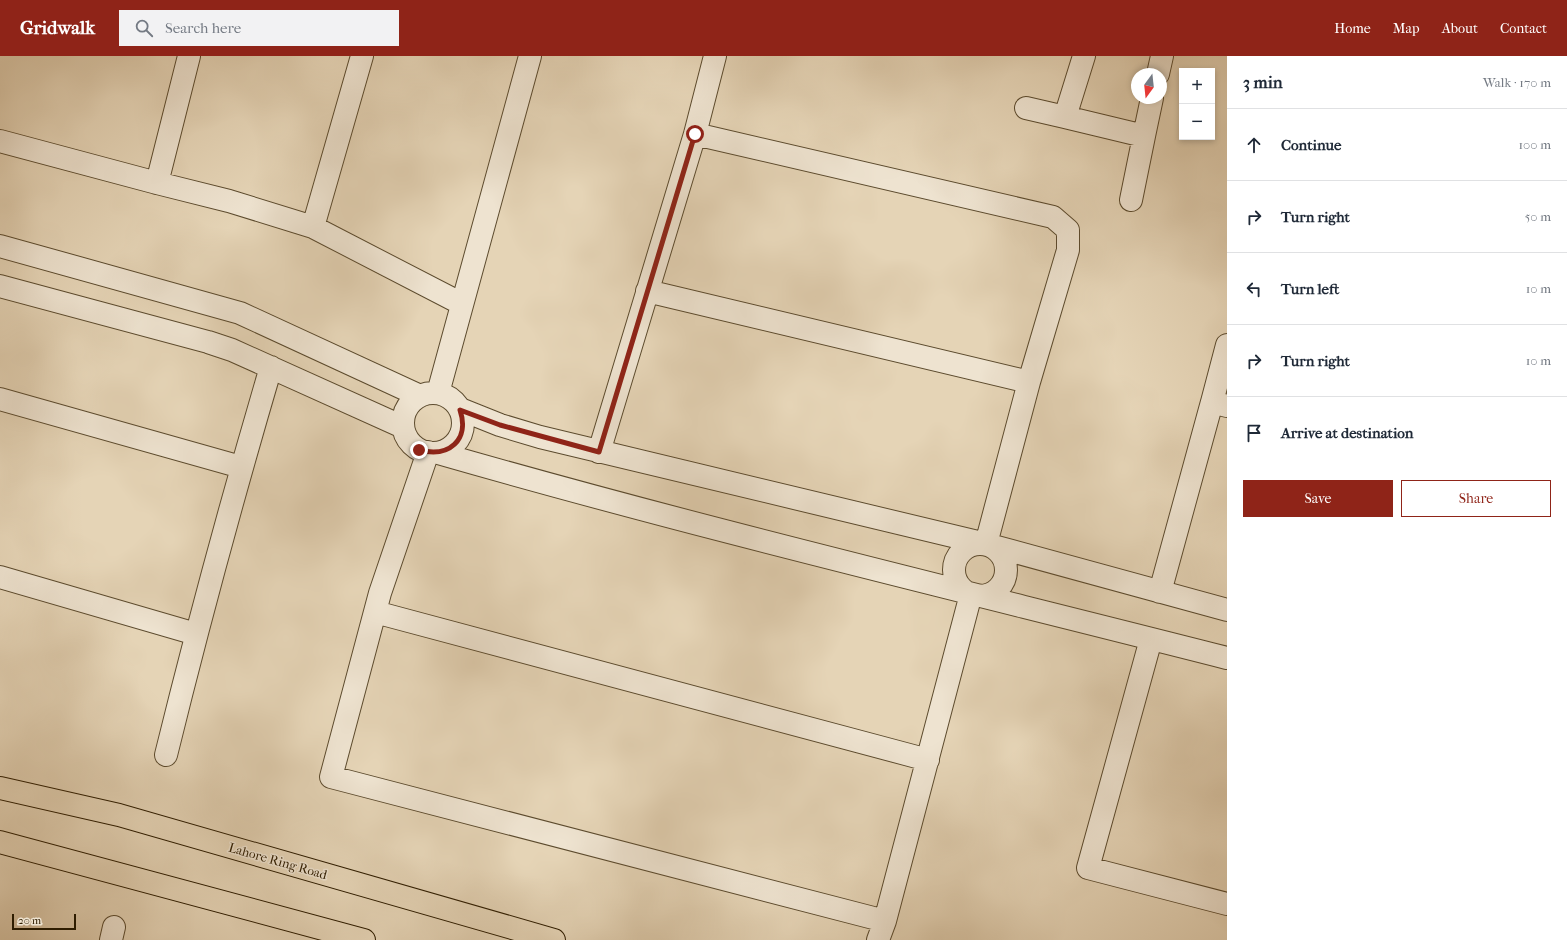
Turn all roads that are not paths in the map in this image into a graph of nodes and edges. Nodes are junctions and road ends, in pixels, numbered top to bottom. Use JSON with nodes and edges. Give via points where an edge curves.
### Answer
{"nodes":[{"id":1,"x":189,"y":56,"type":"edge"},
{"id":2,"x":362,"y":56,"type":"edge"},
{"id":3,"x":530,"y":56,"type":"edge"},
{"id":4,"x":715,"y":56,"type":"edge"},
{"id":5,"x":1084,"y":56,"type":"edge"},
{"id":6,"x":1162,"y":56,"type":"edge"},
{"id":7,"x":1159,"y":68,"type":"edge"},
{"id":8,"x":1151,"y":104,"type":"edge"},
{"id":9,"x":1026,"y":108,"type":"dead end"},
{"id":10,"x":1065,"y":117,"type":"junction"},
{"id":11,"x":695,"y":134,"type":"junction"},
{"id":12,"x":1144,"y":136,"type":"junction"},
{"id":13,"x":0,"y":140,"type":"edge"},
{"id":14,"x":157,"y":183,"type":"junction"},
{"id":15,"x":1131,"y":200,"type":"dead end"},
{"id":16,"x":313,"y":227,"type":"junction"},
{"id":17,"x":0,"y":246,"type":"edge"},
{"id":18,"x":0,"y":286,"type":"edge"},
{"id":19,"x":647,"y":292,"type":"junction"},
{"id":20,"x":462,"y":304,"type":"junction"},
{"id":21,"x":1227,"y":345,"type":"edge"},
{"id":22,"x":271,"y":367,"type":"junction"},
{"id":23,"x":1029,"y":382,"type":"junction"},
{"id":24,"x":429,"y":395,"type":"junction"},
{"id":25,"x":0,"y":399,"type":"edge"},
{"id":26,"x":1220,"y":404,"type":"edge"},
{"id":27,"x":460,"y":410,"type":"junction"},
{"id":28,"x":403,"y":427,"type":"junction"},
{"id":29,"x":433,"y":452,"type":"junction"},
{"id":30,"x":599,"y":452,"type":"junction"},
{"id":31,"x":241,"y":467,"type":"junction"},
{"id":32,"x":986,"y":544,"type":"junction"},
{"id":33,"x":0,"y":577,"type":"edge"},
{"id":34,"x":1160,"y":592,"type":"junction"},
{"id":35,"x":971,"y":594,"type":"junction"},
{"id":36,"x":1227,"y":610,"type":"edge"},
{"id":37,"x":375,"y":612,"type":"junction"},
{"id":38,"x":196,"y":634,"type":"junction"},
{"id":39,"x":1151,"y":639,"type":"junction"},
{"id":40,"x":1227,"y":658,"type":"edge"},
{"id":41,"x":166,"y":755,"type":"dead end"},
{"id":42,"x":928,"y":760,"type":"junction"},
{"id":43,"x":0,"y":788,"type":"edge"},
{"id":44,"x":0,"y":842,"type":"edge"},
{"id":45,"x":1227,"y":904,"type":"edge"},
{"id":46,"x":882,"y":930,"type":"edge"},
{"id":47,"x":364,"y":940,"type":"edge"},
{"id":48,"x":554,"y":940,"type":"edge"}],
"edges":[{"from":1,"to":14,"type":"street"},
{"from":2,"to":16,"type":"street"},
{"from":3,"to":20,"type":"street"},
{"from":4,"to":11,"type":"street"},
{"from":5,"to":10,"type":"street"},
{"from":6,"to":7,"type":"street"},
{"from":8,"to":12,"type":"street"},
{"from":9,"to":10,"type":"street"},
{"from":10,"to":12,"type":"street"},
{"from":11,"to":19,"type":"street"},
{"from":11,"to":23,"type":"street","via":[[1053,217],[1068,230],[1068,250]]},
{"from":12,"to":15,"type":"street"},
{"from":13,"to":14,"type":"street"},
{"from":14,"to":16,"type":"street","via":[[229,201]]},
{"from":16,"to":20,"type":"street"},
{"from":17,"to":24,"type":"street","via":[[240,313]]},
{"from":18,"to":22,"type":"street","via":[[208,342]]},
{"from":19,"to":23,"type":"street"},
{"from":19,"to":30,"type":"street"},
{"from":20,"to":24,"type":"street"},
{"from":21,"to":26,"type":"street"},
{"from":22,"to":28,"type":"street"},
{"from":22,"to":31,"type":"street"},
{"from":23,"to":32,"type":"street"},
{"from":24,"to":27,"type":"street","via":[[447,396]]},
{"from":24,"to":28,"type":"street","via":[[412,401],[407,409]]},
{"from":25,"to":31,"type":"street"},
{"from":26,"to":34,"type":"street"},
{"from":27,"to":29,"type":"street","via":[[463,419],[460,437],[447,450]]},
{"from":27,"to":30,"type":"street","via":[[500,425]]},
{"from":28,"to":29,"type":"street","via":[[406,436],[419,450]]},
{"from":29,"to":35,"type":"street"},
{"from":29,"to":37,"type":"street"},
{"from":30,"to":32,"type":"street"},
{"from":31,"to":38,"type":"street"},
{"from":32,"to":34,"type":"street"},
{"from":32,"to":35,"type":"street","via":[[966,547],[954,562],[956,581],[962,589]]},
{"from":32,"to":35,"type":"street","via":[[1000,553],[1006,568],[1005,577],[1002,585],[988,595]]},
{"from":33,"to":38,"type":"street"},
{"from":34,"to":36,"type":"street"},
{"from":35,"to":39,"type":"street"},
{"from":35,"to":42,"type":"street"},
{"from":37,"to":42,"type":"street"},
{"from":37,"to":46,"type":"street","via":[[331,777]]},
{"from":38,"to":41,"type":"street"},
{"from":39,"to":40,"type":"street"},
{"from":39,"to":45,"type":"street","via":[[1088,868]]},
{"from":42,"to":46,"type":"street"},
{"from":43,"to":48,"type":"highway","name":"Lahore Ring Road","via":[[119,816]]},
{"from":44,"to":47,"type":"highway"}]}
